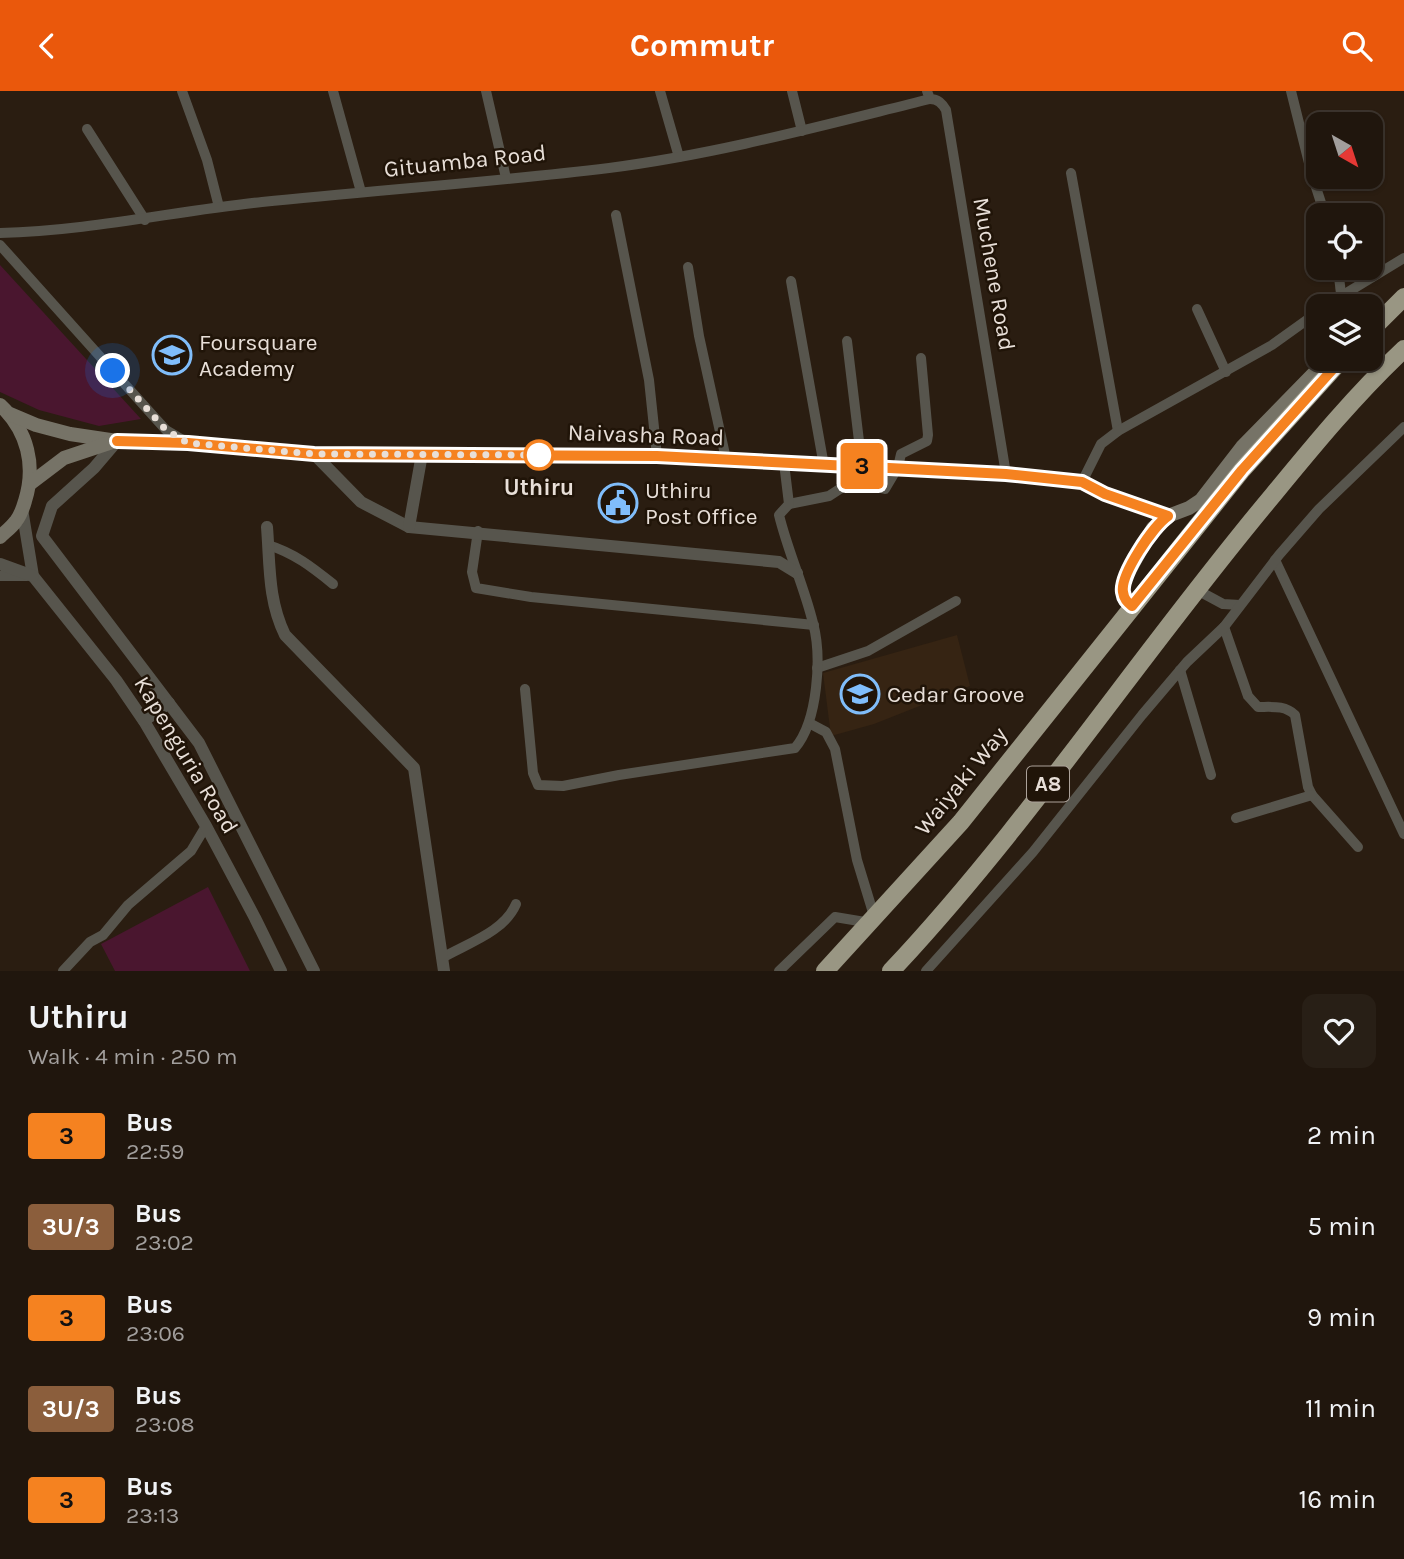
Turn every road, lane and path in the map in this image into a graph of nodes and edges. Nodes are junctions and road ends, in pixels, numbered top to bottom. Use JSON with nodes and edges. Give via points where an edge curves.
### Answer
{"nodes":[{"id":1,"x":182,"y":91,"type":"edge"},
{"id":2,"x":333,"y":91,"type":"edge"},
{"id":3,"x":486,"y":91,"type":"edge"},
{"id":4,"x":660,"y":91,"type":"edge"},
{"id":5,"x":792,"y":91,"type":"edge"},
{"id":6,"x":1291,"y":91,"type":"edge"},
{"id":7,"x":928,"y":95,"type":"edge"},
{"id":8,"x":87,"y":129,"type":"dead end"},
{"id":9,"x":802,"y":131,"type":"junction"},
{"id":10,"x":679,"y":156,"type":"junction"},
{"id":11,"x":1072,"y":173,"type":"dead end"},
{"id":12,"x":506,"y":178,"type":"junction"},
{"id":13,"x":362,"y":192,"type":"junction"},
{"id":14,"x":1321,"y":203,"type":"edge"},
{"id":15,"x":219,"y":207,"type":"junction"},
{"id":16,"x":616,"y":215,"type":"dead end"},
{"id":17,"x":145,"y":220,"type":"junction"},
{"id":18,"x":0,"y":233,"type":"edge"},
{"id":19,"x":0,"y":245,"type":"edge"},
{"id":20,"x":1404,"y":258,"type":"edge"},
{"id":21,"x":688,"y":267,"type":"dead end"},
{"id":22,"x":791,"y":281,"type":"dead end"},
{"id":23,"x":1343,"y":294,"type":"edge"},
{"id":24,"x":1401,"y":299,"type":"edge"},
{"id":25,"x":1197,"y":309,"type":"dead end"},
{"id":26,"x":1383,"y":311,"type":"edge"},
{"id":27,"x":1383,"y":318,"type":"edge"},
{"id":28,"x":1306,"y":320,"type":"edge"},
{"id":29,"x":848,"y":341,"type":"dead end"},
{"id":30,"x":1404,"y":349,"type":"edge"},
{"id":31,"x":921,"y":358,"type":"dead end"},
{"id":32,"x":1323,"y":371,"type":"edge"},
{"id":33,"x":1324,"y":371,"type":"edge"},
{"id":34,"x":1226,"y":372,"type":"junction"},
{"id":35,"x":5,"y":410,"type":"edge"},
{"id":36,"x":1404,"y":427,"type":"edge"},
{"id":37,"x":1118,"y":431,"type":"junction"},
{"id":38,"x":121,"y":441,"type":"junction"},
{"id":39,"x":188,"y":443,"type":"junction"},
{"id":40,"x":314,"y":454,"type":"junction"},
{"id":41,"x":422,"y":454,"type":"junction"},
{"id":42,"x":657,"y":456,"type":"junction"},
{"id":43,"x":726,"y":459,"type":"junction"},
{"id":44,"x":785,"y":463,"type":"junction"},
{"id":45,"x":824,"y":466,"type":"junction"},
{"id":46,"x":862,"y":466,"type":"junction"},
{"id":47,"x":898,"y":467,"type":"junction"},
{"id":48,"x":1006,"y":474,"type":"junction"},
{"id":49,"x":31,"y":482,"type":"junction"},
{"id":50,"x":1082,"y":482,"type":"junction"},
{"id":51,"x":789,"y":504,"type":"junction"},
{"id":52,"x":22,"y":509,"type":"junction"},
{"id":53,"x":1168,"y":516,"type":"junction"},
{"id":54,"x":267,"y":527,"type":"dead end"},
{"id":55,"x":409,"y":527,"type":"junction"},
{"id":56,"x":478,"y":531,"type":"junction"},
{"id":57,"x":0,"y":537,"type":"edge"},
{"id":58,"x":268,"y":545,"type":"junction"},
{"id":59,"x":1275,"y":560,"type":"junction"},
{"id":60,"x":0,"y":564,"type":"edge"},
{"id":61,"x":797,"y":573,"type":"junction"},
{"id":62,"x":0,"y":576,"type":"edge"},
{"id":63,"x":33,"y":576,"type":"junction"},
{"id":64,"x":333,"y":584,"type":"dead end"},
{"id":65,"x":1197,"y":590,"type":"junction"},
{"id":66,"x":956,"y":601,"type":"dead end"},
{"id":67,"x":1240,"y":605,"type":"junction"},
{"id":68,"x":1132,"y":606,"type":"junction"},
{"id":69,"x":814,"y":625,"type":"junction"},
{"id":70,"x":1224,"y":627,"type":"junction"},
{"id":71,"x":817,"y":668,"type":"junction"},
{"id":72,"x":1180,"y":670,"type":"junction"},
{"id":73,"x":526,"y":689,"type":"dead end"},
{"id":74,"x":169,"y":703,"type":"junction"},
{"id":75,"x":144,"y":721,"type":"junction"},
{"id":76,"x":809,"y":723,"type":"junction"},
{"id":77,"x":1211,"y":775,"type":"dead end"},
{"id":78,"x":1312,"y":795,"type":"junction"},
{"id":79,"x":1236,"y":818,"type":"dead end"},
{"id":80,"x":206,"y":826,"type":"junction"},
{"id":81,"x":1404,"y":834,"type":"edge"},
{"id":82,"x":1358,"y":847,"type":"dead end"},
{"id":83,"x":516,"y":904,"type":"dead end"},
{"id":84,"x":873,"y":921,"type":"junction"},
{"id":85,"x":443,"y":965,"type":"edge"},
{"id":86,"x":63,"y":971,"type":"edge"},
{"id":87,"x":281,"y":971,"type":"edge"},
{"id":88,"x":314,"y":971,"type":"edge"},
{"id":89,"x":779,"y":971,"type":"edge"},
{"id":90,"x":825,"y":971,"type":"edge"},
{"id":91,"x":891,"y":971,"type":"edge"},
{"id":92,"x":926,"y":971,"type":"edge"}],
"edges":[{"from":1,"to":15,"type":"street"},
{"from":2,"to":13,"type":"street"},
{"from":3,"to":12,"type":"street"},
{"from":4,"to":10,"type":"street"},
{"from":5,"to":9,"type":"street"},
{"from":6,"to":14,"type":"street"},
{"from":7,"to":9,"type":"street","name":"Gituamba Road"},
{"from":7,"to":48,"type":"street","name":"Muchene Road","via":[[946,110]]},
{"from":8,"to":17,"type":"street"},
{"from":9,"to":10,"type":"street","name":"Gituamba Road"},
{"from":10,"to":12,"type":"street","name":"Gituamba Road"},
{"from":11,"to":37,"type":"street"},
{"from":12,"to":13,"type":"street","name":"Gituamba Road"},
{"from":13,"to":15,"type":"street","name":"Gituamba Road"},
{"from":15,"to":17,"type":"street","name":"Gituamba Road"},
{"from":16,"to":42,"type":"street","via":[[649,380]]},
{"from":17,"to":18,"type":"street","name":"Gituamba Road"},
{"from":19,"to":39,"type":"street","via":[[166,430]]},
{"from":20,"to":23,"type":"street"},
{"from":21,"to":43,"type":"street"},
{"from":22,"to":45,"type":"street"},
{"from":24,"to":26,"type":"main road"},
{"from":24,"to":27,"type":"highway"},
{"from":25,"to":34,"type":"street"},
{"from":28,"to":34,"type":"street"},
{"from":29,"to":46,"type":"street"},
{"from":30,"to":65,"type":"highway","number":"A8","via":[[1350,403]]},
{"from":31,"to":47,"type":"street","via":[[928,435],[923,444],[901,454]]},
{"from":32,"to":53,"type":"main road","via":[[1242,447],[1201,500]]},
{"from":33,"to":68,"type":"highway","name":"Waiyaki Way","number":"A8"},
{"from":34,"to":37,"type":"street"},
{"from":35,"to":38,"type":"main road","via":[[36,425]]},
{"from":35,"to":49,"type":"main road","via":[[26,442]]},
{"from":36,"to":59,"type":"street","via":[[1319,509]]},
{"from":37,"to":50,"type":"street","via":[[1101,444]]},
{"from":38,"to":39,"type":"main road","name":"Naivasha Road"},
{"from":38,"to":49,"type":"main road","via":[[64,457]]},
{"from":38,"to":74,"type":"street","via":[[52,506],[42,536]]},
{"from":39,"to":40,"type":"main road","name":"Naivasha Road"},
{"from":40,"to":41,"type":"main road","name":"Naivasha Road"},
{"from":40,"to":55,"type":"street","via":[[360,502]]},
{"from":41,"to":42,"type":"main road","name":"Naivasha Road"},
{"from":41,"to":55,"type":"street"},
{"from":42,"to":43,"type":"main road","name":"Naivasha Road"},
{"from":43,"to":44,"type":"main road","name":"Naivasha Road"},
{"from":44,"to":45,"type":"main road","name":"Naivasha Road"},
{"from":44,"to":51,"type":"street"},
{"from":45,"to":46,"type":"main road","name":"Naivasha Road"},
{"from":46,"to":47,"type":"main road","name":"Naivasha Road"},
{"from":47,"to":48,"type":"main road","name":"Naivasha Road"},
{"from":47,"to":51,"type":"street","via":[[885,489],[852,481],[829,496]]},
{"from":48,"to":50,"type":"main road","name":"Naivasha Road"},
{"from":49,"to":52,"type":"main road"},
{"from":50,"to":53,"type":"main road","name":"Naivasha Road"},
{"from":51,"to":61,"type":"street","via":[[779,515]]},
{"from":52,"to":57,"type":"main road"},
{"from":52,"to":63,"type":"street","name":"Kapenguria Road"},
{"from":53,"to":68,"type":"main road","via":[[1147,536],[1124,580],[1125,600]]},
{"from":54,"to":58,"type":"street"},
{"from":55,"to":56,"type":"street"},
{"from":56,"to":61,"type":"street","via":[[779,562]]},
{"from":56,"to":69,"type":"street","via":[[472,572],[477,588]]},
{"from":58,"to":64,"type":"street","via":[[304,560]]},
{"from":58,"to":85,"type":"street","via":[[275,615],[285,635],[415,768]]},
{"from":59,"to":67,"type":"street"},
{"from":59,"to":81,"type":"street"},
{"from":60,"to":63,"type":"street"},
{"from":61,"to":69,"type":"street"},
{"from":62,"to":63,"type":"street"},
{"from":63,"to":75,"type":"street","name":"Kapenguria Road"},
{"from":65,"to":67,"type":"street","via":[[1223,604]]},
{"from":65,"to":91,"type":"highway","number":"A8","via":[[988,861]]},
{"from":66,"to":71,"type":"street","via":[[868,651]]},
{"from":67,"to":70,"type":"street"},
{"from":68,"to":84,"type":"highway","name":"Waiyaki Way","number":"A8","via":[[961,822]]},
{"from":69,"to":71,"type":"street"},
{"from":70,"to":72,"type":"street"},
{"from":70,"to":78,"type":"street","via":[[1253,703],[1283,707],[1294,715]]},
{"from":71,"to":76,"type":"street"},
{"from":72,"to":77,"type":"street"},
{"from":72,"to":92,"type":"street","via":[[1033,852]]},
{"from":73,"to":76,"type":"street","via":[[533,773],[543,786],[788,750],[797,745]]},
{"from":74,"to":75,"type":"street"},
{"from":74,"to":88,"type":"street","via":[[199,743]]},
{"from":75,"to":80,"type":"street","name":"Kapenguria Road"},
{"from":76,"to":84,"type":"street","via":[[826,732],[835,749]]},
{"from":78,"to":79,"type":"street"},
{"from":78,"to":82,"type":"street"},
{"from":80,"to":86,"type":"street","via":[[191,851],[128,905]]},
{"from":80,"to":87,"type":"street","name":"Kapenguria Road"},
{"from":83,"to":85,"type":"street","via":[[510,917],[468,942]]},
{"from":84,"to":89,"type":"street","via":[[835,917]]},
{"from":84,"to":90,"type":"highway","name":"Waiyaki Way","number":"A8"}]}
